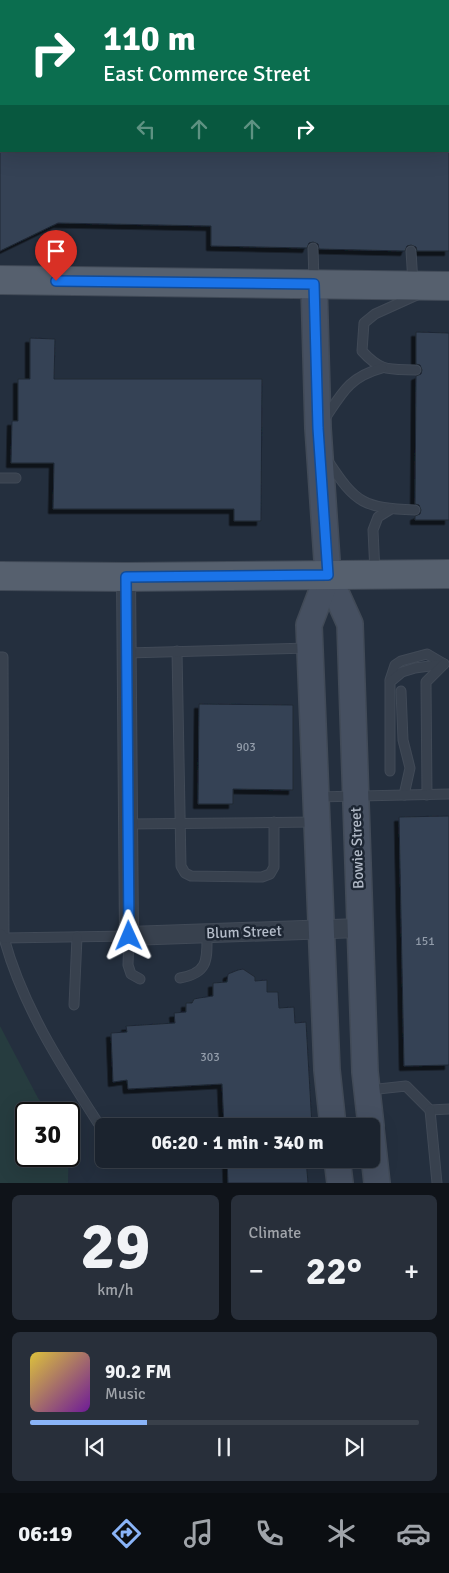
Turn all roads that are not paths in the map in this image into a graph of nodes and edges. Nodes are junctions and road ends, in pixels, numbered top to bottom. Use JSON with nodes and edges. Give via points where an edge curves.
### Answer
{"nodes":[{"id":1,"x":313,"y":248,"type":"dead end"},
{"id":2,"x":411,"y":251,"type":"dead end"},
{"id":3,"x":0,"y":280,"type":"edge"},
{"id":4,"x":314,"y":284,"type":"junction"},
{"id":5,"x":433,"y":286,"type":"edge"},
{"id":6,"x":382,"y":368,"type":"junction"},
{"id":7,"x":416,"y":370,"type":"dead end"},
{"id":8,"x":319,"y":439,"type":"junction"},
{"id":9,"x":0,"y":478,"type":"edge"},
{"id":10,"x":16,"y":478,"type":"dead end"},
{"id":11,"x":392,"y":509,"type":"junction"},
{"id":12,"x":415,"y":510,"type":"dead end"},
{"id":13,"x":449,"y":574,"type":"edge"},
{"id":14,"x":328,"y":575,"type":"junction"},
{"id":15,"x":375,"y":575,"type":"junction"},
{"id":16,"x":0,"y":576,"type":"edge"},
{"id":17,"x":126,"y":577,"type":"junction"},
{"id":18,"x":310,"y":648,"type":"junction"},
{"id":19,"x":177,"y":652,"type":"junction"},
{"id":20,"x":127,"y":653,"type":"junction"},
{"id":21,"x":0,"y":657,"type":"edge"},
{"id":22,"x":447,"y":663,"type":"edge"},
{"id":23,"x":401,"y":691,"type":"dead end"},
{"id":24,"x":390,"y":771,"type":"dead end"},
{"id":25,"x":449,"y":794,"type":"edge"},
{"id":26,"x":404,"y":795,"type":"junction"},
{"id":27,"x":427,"y":795,"type":"junction"},
{"id":28,"x":355,"y":797,"type":"junction"},
{"id":29,"x":317,"y":809,"type":"junction"},
{"id":30,"x":274,"y":822,"type":"junction"},
{"id":31,"x":180,"y":823,"type":"junction"},
{"id":32,"x":128,"y":824,"type":"junction"},
{"id":33,"x":360,"y":928,"type":"junction"},
{"id":34,"x":321,"y":930,"type":"junction"},
{"id":35,"x":207,"y":934,"type":"junction"},
{"id":36,"x":2,"y":935,"type":"edge"},
{"id":37,"x":129,"y":936,"type":"junction"},
{"id":38,"x":77,"y":937,"type":"junction"},
{"id":39,"x":140,"y":978,"type":"dead end"},
{"id":40,"x":180,"y":978,"type":"dead end"},
{"id":41,"x":74,"y":1004,"type":"dead end"},
{"id":42,"x":367,"y":1090,"type":"junction"},
{"id":43,"x":449,"y":1109,"type":"edge"},
{"id":44,"x":430,"y":1110,"type":"junction"},
{"id":45,"x":95,"y":1118,"type":"edge"},
{"id":46,"x":333,"y":1118,"type":"edge"},
{"id":47,"x":370,"y":1118,"type":"edge"},
{"id":48,"x":338,"y":1168,"type":"edge"},
{"id":49,"x":375,"y":1168,"type":"edge"},
{"id":50,"x":340,"y":1183,"type":"edge"},
{"id":51,"x":377,"y":1183,"type":"edge"},
{"id":52,"x":437,"y":1183,"type":"edge"}],
"edges":[{"from":1,"to":4,"type":"lane"},
{"from":2,"to":5,"type":"lane"},
{"from":3,"to":4,"type":"main road"},
{"from":4,"to":5,"type":"main road"},
{"from":4,"to":8,"type":"main road","name":"Bowie Street"},
{"from":5,"to":6,"type":"lane","via":[[364,323],[362,351]]},
{"from":6,"to":7,"type":"lane"},
{"from":6,"to":8,"type":"lane","via":[[368,372],[347,386]]},
{"from":8,"to":11,"type":"lane","via":[[343,485],[355,497],[380,508]]},
{"from":8,"to":14,"type":"main road","name":"Bowie Street"},
{"from":9,"to":10,"type":"lane"},
{"from":11,"to":12,"type":"lane"},
{"from":11,"to":15,"type":"lane","via":[[378,518],[373,530]]},
{"from":13,"to":15,"type":"main road"},
{"from":14,"to":15,"type":"main road"},
{"from":14,"to":17,"type":"main road"},
{"from":14,"to":18,"type":"main road","name":"Bowie Street","via":[[310,625]]},
{"from":14,"to":28,"type":"main road","name":"Bowie Street","via":[[350,624]]},
{"from":16,"to":17,"type":"main road"},
{"from":17,"to":20,"type":"street"},
{"from":18,"to":19,"type":"lane"},
{"from":18,"to":29,"type":"main road","name":"Bowie Street"},
{"from":19,"to":20,"type":"lane"},
{"from":19,"to":31,"type":"lane"},
{"from":20,"to":32,"type":"street"},
{"from":21,"to":36,"type":"lane","via":[[3,657]]},
{"from":22,"to":24,"type":"lane","via":[[402,672],[390,682]]},
{"from":22,"to":27,"type":"lane","via":[[426,682]]},
{"from":23,"to":26,"type":"lane","via":[[403,740],[410,768]]},
{"from":25,"to":27,"type":"lane"},
{"from":26,"to":27,"type":"lane"},
{"from":26,"to":28,"type":"lane"},
{"from":28,"to":29,"type":"lane"},
{"from":28,"to":33,"type":"main road","name":"Bowie Street"},
{"from":29,"to":30,"type":"lane"},
{"from":29,"to":34,"type":"main road","name":"Bowie Street"},
{"from":30,"to":31,"type":"lane"},
{"from":30,"to":31,"type":"lane","via":[[274,867],[262,878],[191,876],[185,873],[181,866]]},
{"from":31,"to":32,"type":"lane"},
{"from":32,"to":37,"type":"street"},
{"from":33,"to":34,"type":"street","name":"Blum Street"},
{"from":33,"to":42,"type":"main road","name":"Bowie Street"},
{"from":34,"to":35,"type":"street","name":"Blum Street"},
{"from":34,"to":46,"type":"main road","name":"Bowie Street","via":[[327,1070]]},
{"from":35,"to":37,"type":"street","name":"Blum Street"},
{"from":35,"to":40,"type":"lane","via":[[207,958],[202,969],[193,976]]},
{"from":36,"to":38,"type":"lane"},
{"from":36,"to":45,"type":"lane","via":[[12,967],[50,1048]]},
{"from":37,"to":38,"type":"lane"},
{"from":37,"to":39,"type":"lane","via":[[128,965],[131,974]]},
{"from":38,"to":41,"type":"lane"},
{"from":42,"to":44,"type":"lane","via":[[406,1086]]},
{"from":42,"to":47,"type":"main road","name":"Bowie Street"},
{"from":43,"to":44,"type":"lane"},
{"from":44,"to":52,"type":"lane"},
{"from":48,"to":50,"type":"main road"},
{"from":49,"to":51,"type":"main road","name":"Bowie Street"}]}
